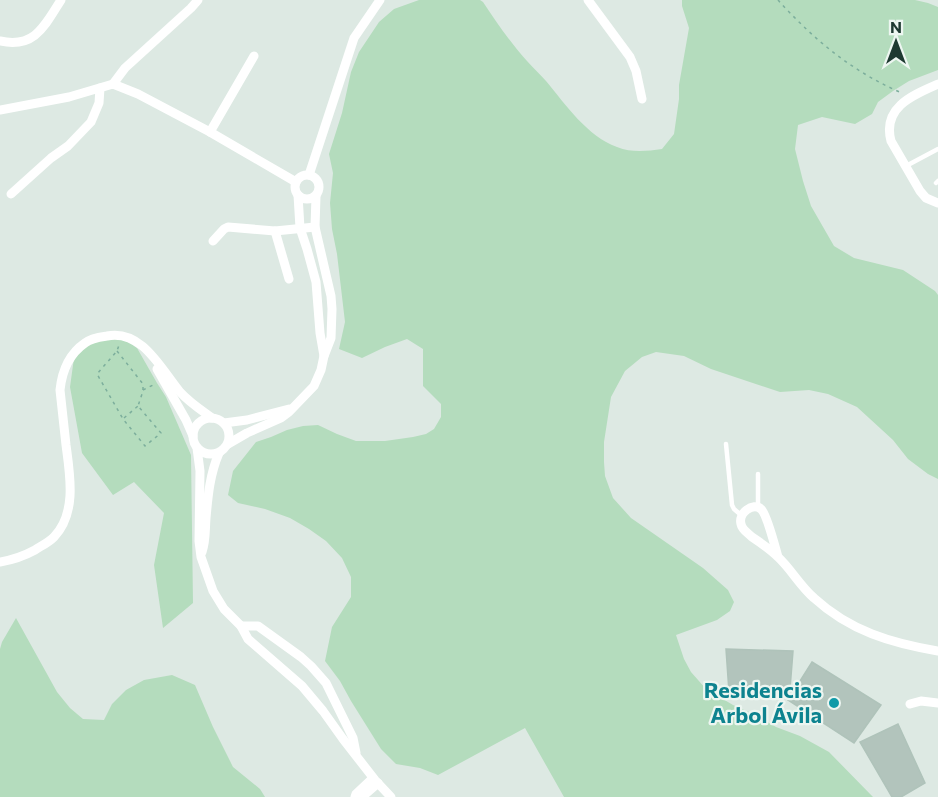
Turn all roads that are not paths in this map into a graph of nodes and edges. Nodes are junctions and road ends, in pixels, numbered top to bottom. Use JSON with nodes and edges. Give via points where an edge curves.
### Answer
{"nodes":[{"id":1,"x":61,"y":0,"type":"edge"},
{"id":2,"x":198,"y":0,"type":"edge"},
{"id":3,"x":380,"y":0,"type":"edge"},
{"id":4,"x":588,"y":0,"type":"edge"},
{"id":5,"x":0,"y":41,"type":"edge"},
{"id":6,"x":254,"y":56,"type":"dead end"},
{"id":7,"x":113,"y":84,"type":"junction"},
{"id":8,"x":938,"y":84,"type":"edge"},
{"id":9,"x":100,"y":88,"type":"junction"},
{"id":10,"x":642,"y":99,"type":"dead end"},
{"id":11,"x":0,"y":110,"type":"edge"},
{"id":12,"x":210,"y":132,"type":"junction"},
{"id":13,"x":938,"y":149,"type":"edge"},
{"id":14,"x":906,"y":166,"type":"junction"},
{"id":15,"x":309,"y":175,"type":"junction"},
{"id":16,"x":296,"y":182,"type":"junction"},
{"id":17,"x":11,"y":194,"type":"dead end"},
{"id":18,"x":298,"y":195,"type":"junction"},
{"id":19,"x":316,"y":196,"type":"junction"},
{"id":20,"x":938,"y":203,"type":"edge"},
{"id":21,"x":315,"y":226,"type":"junction"},
{"id":22,"x":300,"y":228,"type":"junction"},
{"id":23,"x":275,"y":231,"type":"junction"},
{"id":24,"x":213,"y":241,"type":"dead end"},
{"id":25,"x":289,"y":279,"type":"dead end"},
{"id":26,"x":332,"y":309,"type":"junction"},
{"id":27,"x":318,"y":310,"type":"junction"},
{"id":28,"x":324,"y":356,"type":"junction"},
{"id":29,"x":153,"y":358,"type":"junction"},
{"id":30,"x":294,"y":407,"type":"junction"},
{"id":31,"x":212,"y":418,"type":"junction"},
{"id":32,"x":224,"y":423,"type":"junction"},
{"id":33,"x":193,"y":437,"type":"junction"},
{"id":34,"x":228,"y":444,"type":"junction"},
{"id":35,"x":726,"y":444,"type":"dead end"},
{"id":36,"x":197,"y":448,"type":"junction"},
{"id":37,"x":219,"y":453,"type":"junction"},
{"id":38,"x":758,"y":474,"type":"dead end"},
{"id":39,"x":758,"y":507,"type":"junction"},
{"id":40,"x":741,"y":515,"type":"junction"},
{"id":41,"x":778,"y":556,"type":"junction"},
{"id":42,"x":201,"y":557,"type":"junction"},
{"id":43,"x":0,"y":562,"type":"edge"},
{"id":44,"x":241,"y":626,"type":"junction"},
{"id":45,"x":938,"y":651,"type":"edge"},
{"id":46,"x":317,"y":673,"type":"junction"},
{"id":47,"x":302,"y":686,"type":"junction"},
{"id":48,"x":938,"y":703,"type":"edge"},
{"id":49,"x":910,"y":704,"type":"dead end"},
{"id":50,"x":357,"y":755,"type":"junction"},
{"id":51,"x":375,"y":780,"type":"junction"},
{"id":52,"x":355,"y":797,"type":"edge"},
{"id":53,"x":362,"y":797,"type":"edge"},
{"id":54,"x":391,"y":797,"type":"edge"}],
"edges":[{"from":1,"to":5,"type":"street","via":[[41,31],[13,44]]},
{"from":2,"to":7,"type":"street","via":[[124,68]]},
{"from":3,"to":15,"type":"street","via":[[354,38]]},
{"from":4,"to":10,"type":"street","via":[[630,57]]},
{"from":6,"to":12,"type":"street"},
{"from":7,"to":9,"type":"street"},
{"from":7,"to":12,"type":"street"},
{"from":8,"to":14,"type":"street","via":[[911,96],[892,117],[891,141]]},
{"from":9,"to":11,"type":"street"},
{"from":9,"to":17,"type":"street","via":[[92,122]]},
{"from":12,"to":16,"type":"street"},
{"from":13,"to":14,"type":"lane"},
{"from":14,"to":20,"type":"street","via":[[926,198]]},
{"from":15,"to":16,"type":"street"},
{"from":15,"to":19,"type":"street","via":[[318,182]]},
{"from":16,"to":18,"type":"street"},
{"from":18,"to":19,"type":"street","via":[[306,200]]},
{"from":18,"to":22,"type":"street"},
{"from":19,"to":21,"type":"street"},
{"from":21,"to":22,"type":"street"},
{"from":21,"to":26,"type":"street"},
{"from":22,"to":23,"type":"street"},
{"from":22,"to":27,"type":"street","via":[[316,282]]},
{"from":23,"to":24,"type":"street","via":[[228,227]]},
{"from":23,"to":25,"type":"street"},
{"from":26,"to":27,"type":"street","via":[[325,314]]},
{"from":26,"to":28,"type":"street","via":[[331,338]]},
{"from":27,"to":28,"type":"street"},
{"from":28,"to":30,"type":"street","via":[[314,386]]},
{"from":29,"to":31,"type":"street","via":[[181,394]]},
{"from":29,"to":33,"type":"street"},
{"from":29,"to":43,"type":"street","via":[[128,337],[116,334],[88,340],[71,355],[60,390],[71,484],[69,505],[52,539],[30,553]]},
{"from":30,"to":32,"type":"street"},
{"from":30,"to":34,"type":"street","via":[[281,418]]},
{"from":31,"to":32,"type":"street"},
{"from":31,"to":33,"type":"street","via":[[200,422]]},
{"from":32,"to":34,"type":"street","via":[[229,432]]},
{"from":33,"to":36,"type":"street"},
{"from":34,"to":37,"type":"street"},
{"from":35,"to":40,"type":"lane","via":[[732,505]]},
{"from":36,"to":37,"type":"street","via":[[207,454]]},
{"from":36,"to":42,"type":"street"},
{"from":37,"to":42,"type":"street","via":[[209,484],[206,540]]},
{"from":38,"to":39,"type":"lane"},
{"from":39,"to":40,"type":"street"},
{"from":39,"to":41,"type":"street","via":[[766,516]]},
{"from":40,"to":41,"type":"street","via":[[744,530]]},
{"from":41,"to":45,"type":"street","via":[[813,598],[848,623],[893,642]]},
{"from":42,"to":44,"type":"street","via":[[213,591]]},
{"from":44,"to":46,"type":"street","via":[[258,626]]},
{"from":44,"to":47,"type":"street","via":[[248,639]]},
{"from":46,"to":47,"type":"street"},
{"from":46,"to":50,"type":"street","via":[[326,683],[353,738]]},
{"from":47,"to":50,"type":"street"},
{"from":48,"to":49,"type":"street"},
{"from":50,"to":51,"type":"street"},
{"from":51,"to":52,"type":"street"},
{"from":51,"to":53,"type":"street"},
{"from":51,"to":54,"type":"street"}]}
